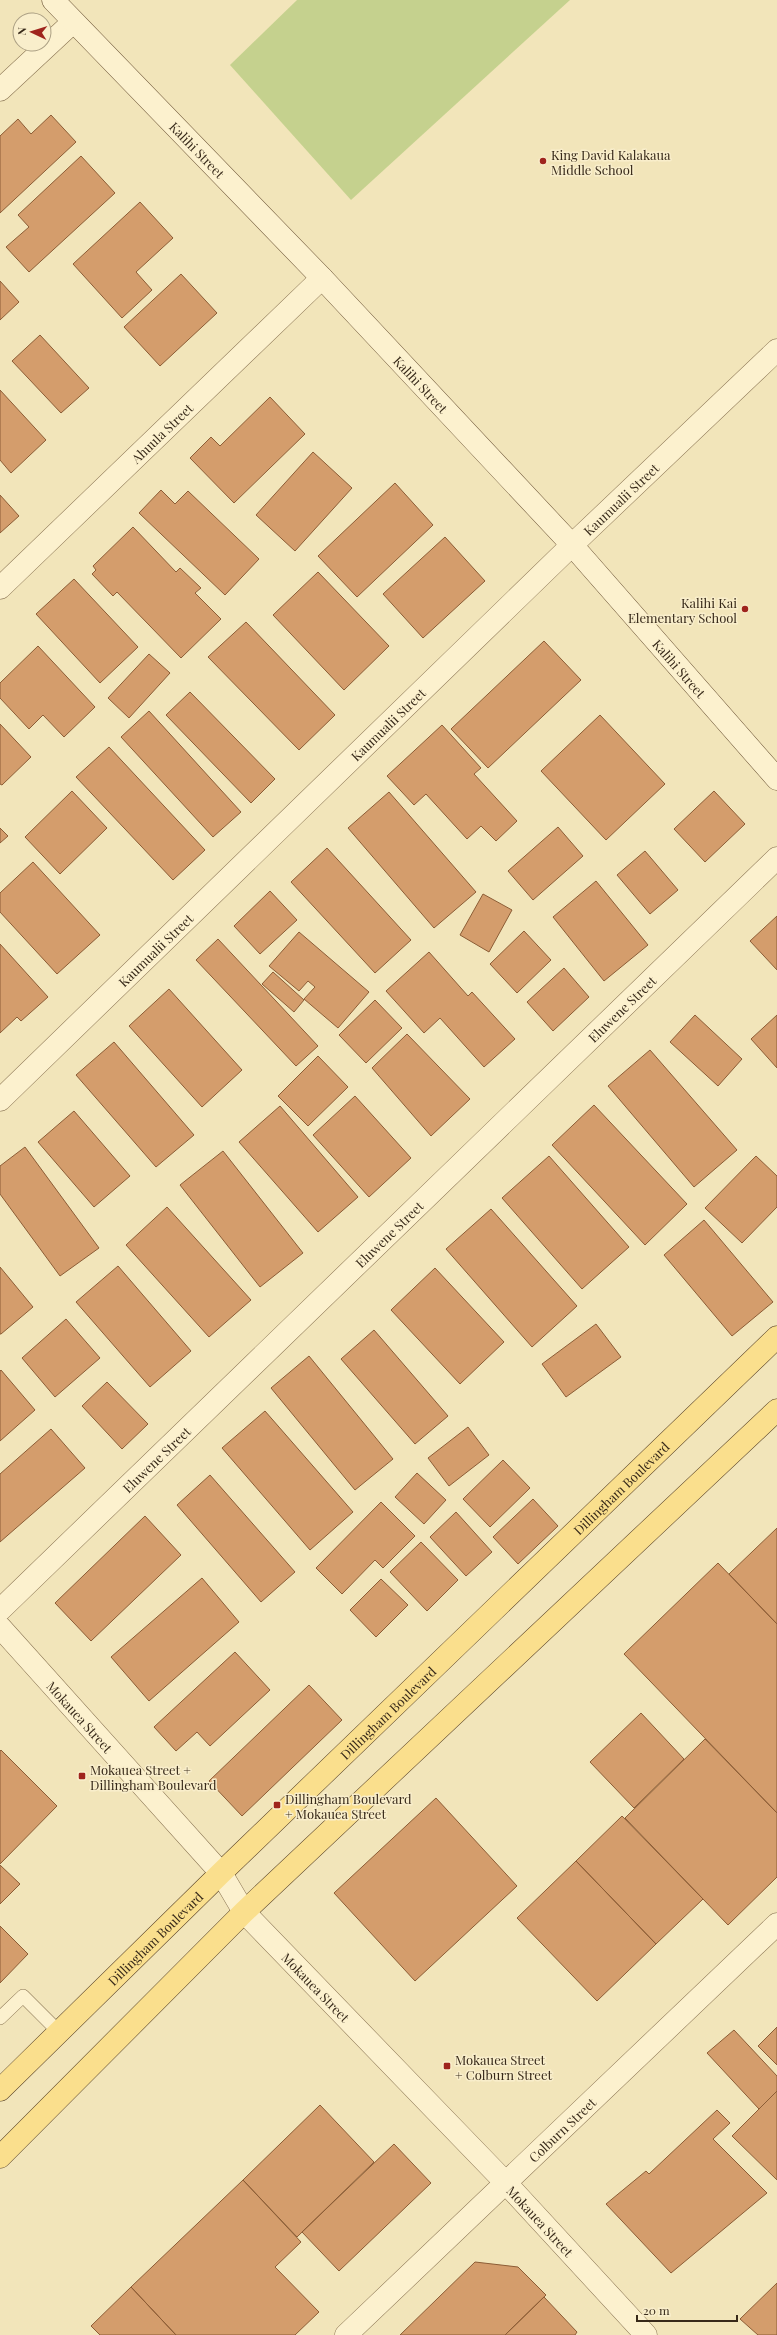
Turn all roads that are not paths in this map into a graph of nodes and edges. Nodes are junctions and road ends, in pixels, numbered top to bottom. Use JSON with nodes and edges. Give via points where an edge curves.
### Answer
{"nodes":[{"id":1,"x":53,"y":0,"type":"edge"},
{"id":2,"x":73,"y":22,"type":"junction"},
{"id":3,"x":0,"y":90,"type":"edge"},
{"id":4,"x":322,"y":278,"type":"junction"},
{"id":5,"x":777,"y":350,"type":"edge"},
{"id":6,"x":572,"y":545,"type":"junction"},
{"id":7,"x":0,"y":588,"type":"edge"},
{"id":8,"x":777,"y":779,"type":"edge"},
{"id":9,"x":777,"y":858,"type":"edge"},
{"id":10,"x":0,"y":1100,"type":"edge"},
{"id":11,"x":777,"y":1337,"type":"edge"},
{"id":12,"x":777,"y":1410,"type":"edge"},
{"id":13,"x":0,"y":1610,"type":"edge"},
{"id":14,"x":0,"y":1627,"type":"edge"},
{"id":15,"x":221,"y":1873,"type":"junction"},
{"id":16,"x":244,"y":1912,"type":"junction"},
{"id":17,"x":777,"y":1924,"type":"edge"},
{"id":18,"x":0,"y":2018,"type":"edge"},
{"id":19,"x":59,"y":2032,"type":"junction"},
{"id":20,"x":0,"y":2090,"type":"edge"},
{"id":21,"x":0,"y":2157,"type":"edge"},
{"id":22,"x":505,"y":2182,"type":"junction"},
{"id":23,"x":346,"y":2335,"type":"edge"},
{"id":24,"x":646,"y":2335,"type":"edge"}],
"edges":[{"from":1,"to":2,"type":"street","name":"Kalihi Street"},
{"from":2,"to":3,"type":"street"},
{"from":2,"to":4,"type":"street","name":"Kalihi Street"},
{"from":4,"to":6,"type":"street","name":"Kalihi Street"},
{"from":4,"to":7,"type":"street","name":"Ahuula Street"},
{"from":5,"to":6,"type":"street","name":"Kaumualii Street"},
{"from":6,"to":8,"type":"street","name":"Kalihi Street"},
{"from":6,"to":10,"type":"street","name":"Kaumualii Street"},
{"from":9,"to":13,"type":"street","name":"Eluwene Street"},
{"from":11,"to":15,"type":"main road","name":"Dillingham Boulevard"},
{"from":12,"to":16,"type":"main road"},
{"from":14,"to":15,"type":"street","name":"Mokauea Street"},
{"from":15,"to":16,"type":"street","name":"Mokauea Street"},
{"from":15,"to":19,"type":"main road","name":"Dillingham Boulevard"},
{"from":16,"to":21,"type":"main road"},
{"from":16,"to":22,"type":"street","name":"Mokauea Street"},
{"from":17,"to":22,"type":"street","name":"Colburn Street"},
{"from":18,"to":19,"type":"lane","via":[[24,1996]]},
{"from":19,"to":20,"type":"main road","name":"Dillingham Boulevard"},
{"from":22,"to":23,"type":"street","name":"Colburn Street"},
{"from":22,"to":24,"type":"street","name":"Mokauea Street"}]}
